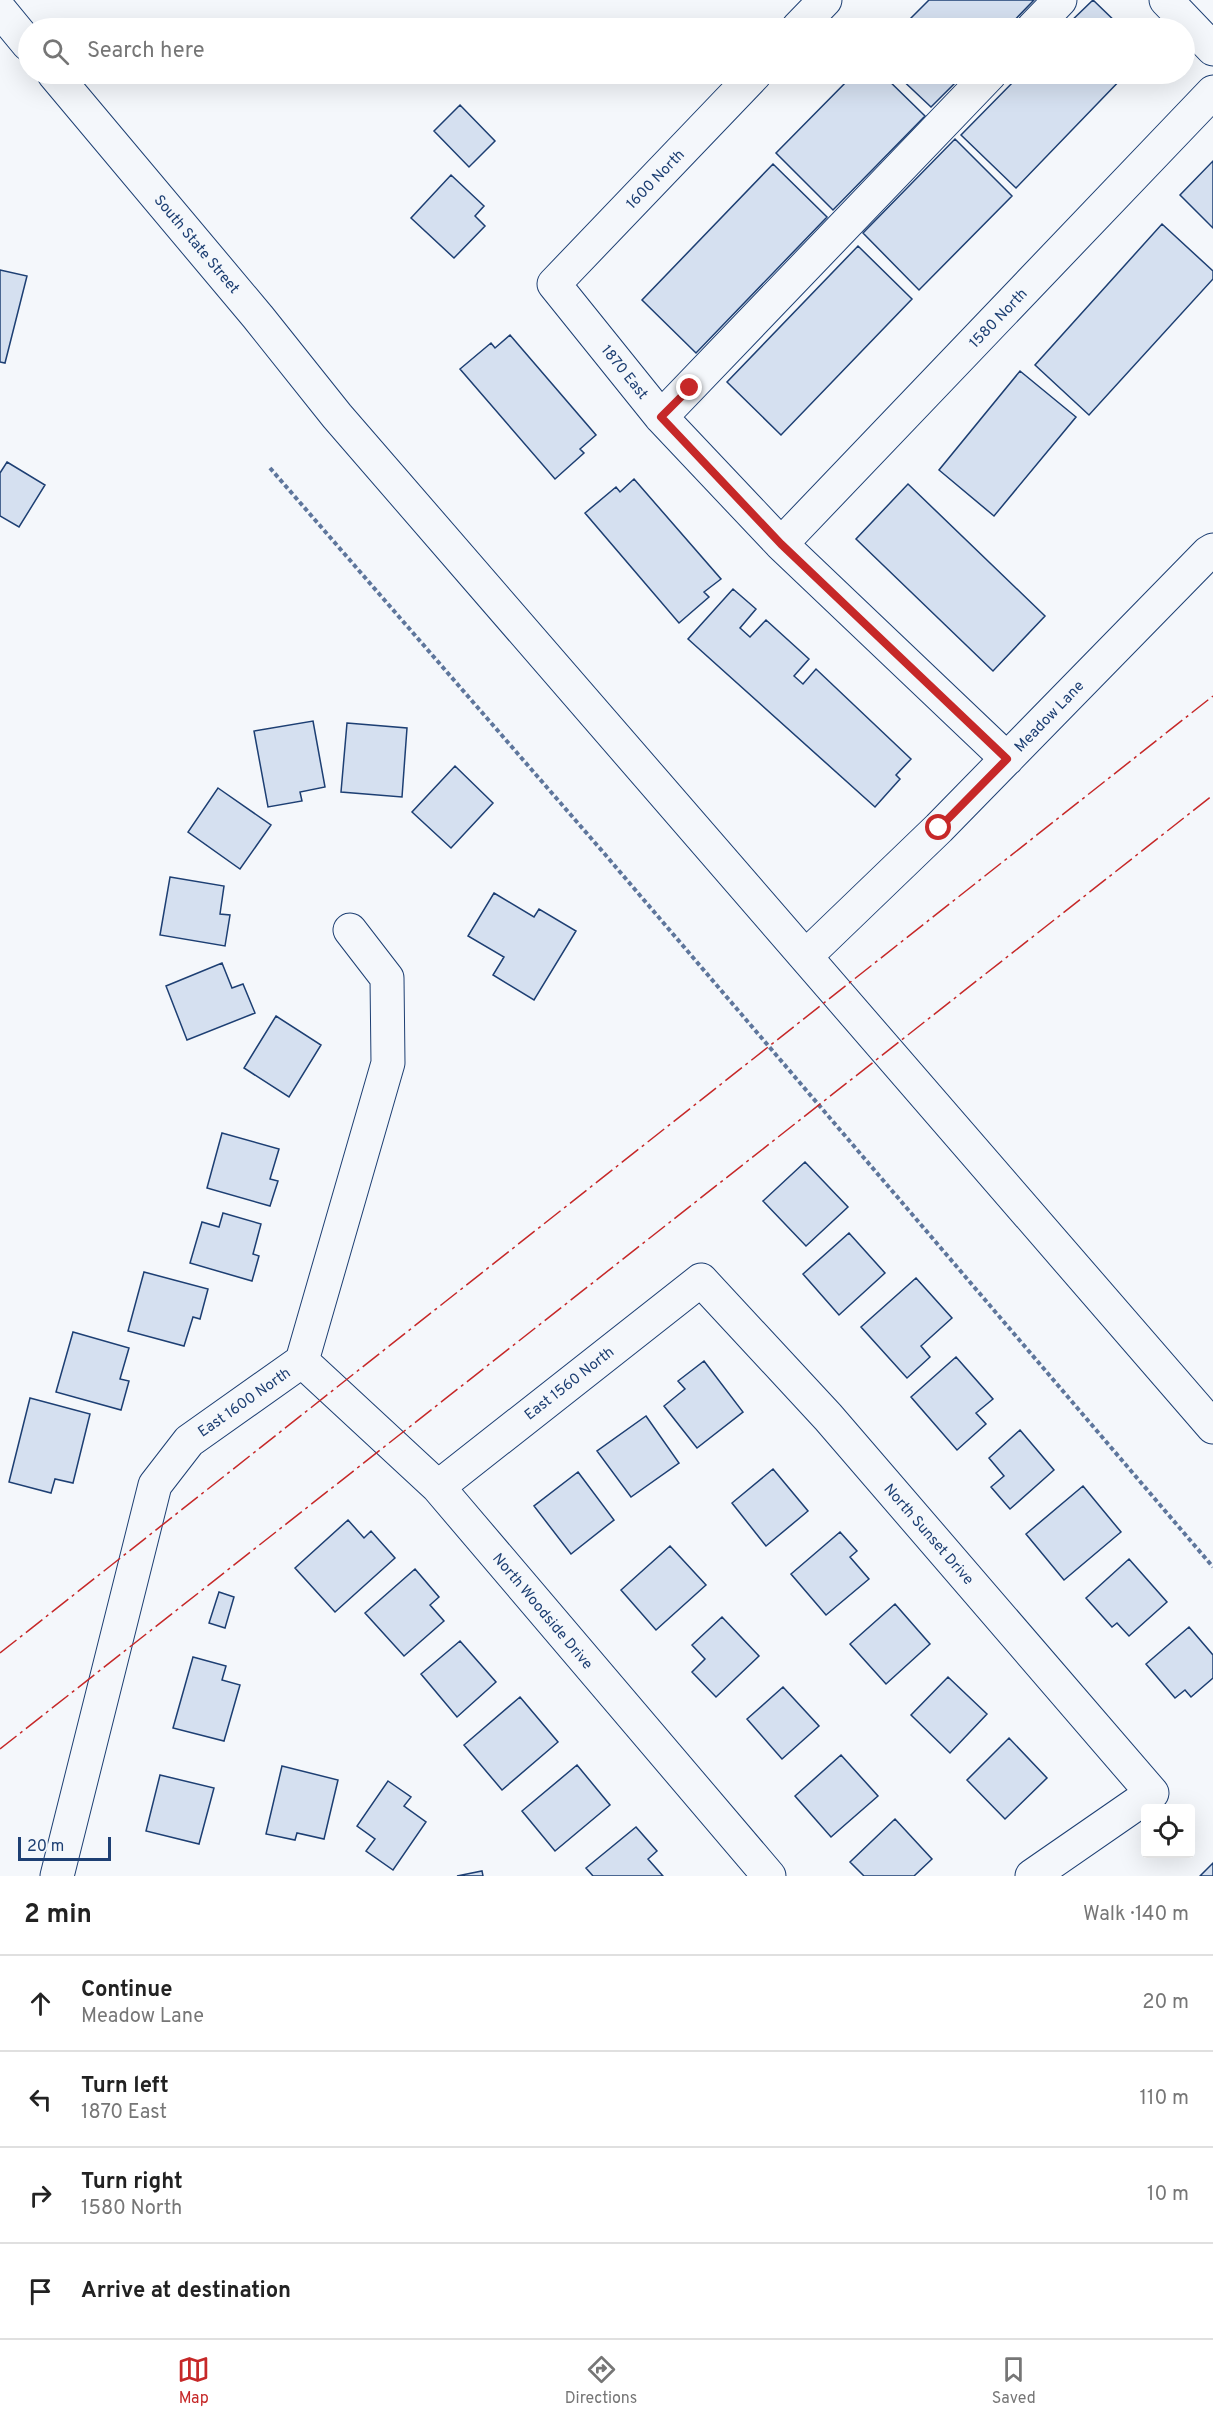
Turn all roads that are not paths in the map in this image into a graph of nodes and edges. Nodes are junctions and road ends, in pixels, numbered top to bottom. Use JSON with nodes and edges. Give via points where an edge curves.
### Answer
{"nodes":[{"id":1,"x":825,"y":0,"type":"edge"},
{"id":2,"x":1060,"y":0,"type":"edge"},
{"id":3,"x":1166,"y":0,"type":"edge"},
{"id":4,"x":0,"y":10,"type":"edge"},
{"id":5,"x":808,"y":18,"type":"edge"},
{"id":6,"x":1043,"y":18,"type":"edge"},
{"id":7,"x":1183,"y":18,"type":"edge"},
{"id":8,"x":1195,"y":30,"type":"edge"},
{"id":9,"x":18,"y":32,"type":"edge"},
{"id":10,"x":1213,"y":49,"type":"edge"},
{"id":11,"x":62,"y":84,"type":"edge"},
{"id":12,"x":745,"y":84,"type":"edge"},
{"id":13,"x":980,"y":84,"type":"edge"},
{"id":14,"x":1213,"y":92,"type":"edge"},
{"id":15,"x":555,"y":284,"type":"joint"},
{"id":16,"x":661,"y":417,"type":"junction"},
{"id":17,"x":781,"y":544,"type":"junction"},
{"id":18,"x":1213,"y":550,"type":"edge"},
{"id":19,"x":1007,"y":759,"type":"junction"},
{"id":20,"x":350,"y":930,"type":"dead end"},
{"id":21,"x":806,"y":956,"type":"junction"},
{"id":22,"x":701,"y":1280,"type":"joint"},
{"id":23,"x":302,"y":1361,"type":"junction"},
{"id":24,"x":1213,"y":1427,"type":"edge"},
{"id":25,"x":438,"y":1486,"type":"junction"},
{"id":26,"x":57,"y":1876,"type":"edge"},
{"id":27,"x":769,"y":1876,"type":"edge"},
{"id":28,"x":1032,"y":1876,"type":"edge"}],
"edges":[{"from":1,"to":5,"type":"street"},
{"from":2,"to":6,"type":"street"},
{"from":3,"to":7,"type":"street"},
{"from":4,"to":9,"type":"street"},
{"from":8,"to":10,"type":"street"},
{"from":11,"to":21,"type":"street","name":"South State Street","via":[[337,416]]},
{"from":12,"to":15,"type":"street","name":"1600 North"},
{"from":13,"to":16,"type":"street"},
{"from":14,"to":17,"type":"street","name":"1580 North"},
{"from":15,"to":16,"type":"street","name":"1870 East"},
{"from":16,"to":17,"type":"street","name":"1870 East"},
{"from":17,"to":19,"type":"street","name":"1870 East"},
{"from":18,"to":19,"type":"street","name":"Meadow Lane"},
{"from":19,"to":21,"type":"street","name":"Meadow Lane"},
{"from":20,"to":23,"type":"street","name":"East 1600 North","via":[[387,978],[388,1063]]},
{"from":21,"to":24,"type":"street","name":"South State Street"},
{"from":22,"to":25,"type":"street","name":"East 1560 North"},
{"from":22,"to":28,"type":"street","name":"North Sunset Drive","via":[[828,1417],[1152,1793]]},
{"from":23,"to":25,"type":"street","name":"North Woodside Drive"},
{"from":23,"to":26,"type":"street","name":"East 1600 North","via":[[189,1441],[155,1485]]},
{"from":25,"to":27,"type":"street","name":"North Woodside Drive"}]}
